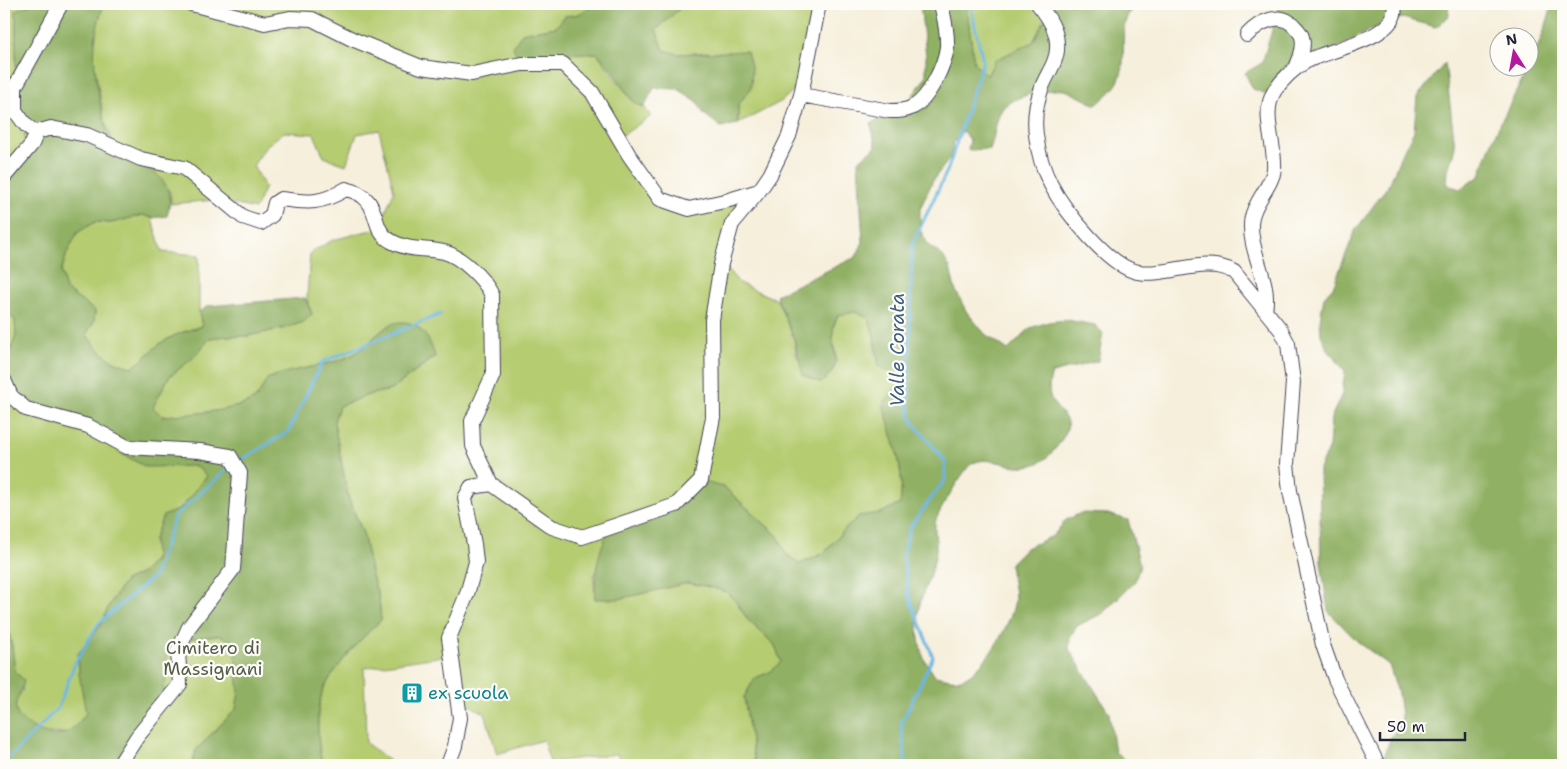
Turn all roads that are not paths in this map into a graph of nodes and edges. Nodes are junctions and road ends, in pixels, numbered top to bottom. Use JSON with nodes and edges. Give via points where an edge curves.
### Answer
{"nodes":[{"id":1,"x":61,"y":4,"type":"edge"},
{"id":2,"x":191,"y":4,"type":"edge"},
{"id":3,"x":819,"y":4,"type":"edge"},
{"id":4,"x":941,"y":4,"type":"edge"},
{"id":5,"x":1394,"y":4,"type":"edge"},
{"id":6,"x":1040,"y":7,"type":"edge"},
{"id":7,"x":1247,"y":36,"type":"dead end"},
{"id":8,"x":1296,"y":68,"type":"junction"},
{"id":9,"x":801,"y":95,"type":"junction"},
{"id":10,"x":9,"y":106,"type":"edge"},
{"id":11,"x":38,"y":132,"type":"junction"},
{"id":12,"x":4,"y":176,"type":"edge"},
{"id":13,"x":758,"y":191,"type":"junction"},
{"id":14,"x":1266,"y":310,"type":"junction"},
{"id":15,"x":4,"y":380,"type":"edge"},
{"id":16,"x":491,"y":484,"type":"junction"},
{"id":17,"x":119,"y":765,"type":"edge"},
{"id":18,"x":448,"y":765,"type":"edge"},
{"id":19,"x":1378,"y":765,"type":"edge"}],
"edges":[{"from":1,"to":10,"type":"street","via":[[15,88]]},
{"from":2,"to":13,"type":"street","via":[[265,23],[290,18],[312,19],[421,67],[472,74],[522,64],[562,64],[592,92],[629,155],[660,199],[689,209]]},
{"from":3,"to":9,"type":"street"},
{"from":4,"to":9,"type":"street","via":[[947,42],[945,56],[928,91],[915,107],[890,111]]},
{"from":5,"to":8,"type":"street","via":[[1391,22],[1377,33]]},
{"from":6,"to":14,"type":"street","via":[[1055,31],[1057,48],[1038,100],[1036,133],[1044,171],[1059,198],[1105,252],[1126,268],[1153,272],[1212,265],[1226,267],[1240,278]]},
{"from":7,"to":8,"type":"street","via":[[1268,19],[1282,19],[1292,24],[1302,35],[1303,45]]},
{"from":8,"to":14,"type":"street","via":[[1283,79],[1269,102],[1274,170],[1250,224],[1268,296]]},
{"from":9,"to":13,"type":"street","via":[[789,136],[770,175]]},
{"from":10,"to":11,"type":"street","via":[[26,128]]},
{"from":11,"to":12,"type":"street","via":[[32,144]]},
{"from":11,"to":16,"type":"street","via":[[51,128],[87,135],[140,159],[184,168],[243,217],[261,222],[272,215],[275,203],[281,199],[310,203],[329,199],[346,190],[357,192],[367,198],[384,235],[390,240],[403,246],[453,256],[486,283],[492,295],[493,375],[472,421],[473,446]]},
{"from":13,"to":16,"type":"street","via":[[732,224],[721,264],[712,320],[713,417],[701,480],[676,505],[582,537],[552,527]]},
{"from":14,"to":19,"type":"street","via":[[1281,330],[1291,354],[1293,382],[1287,474],[1323,645],[1335,679]]},
{"from":15,"to":17,"type":"street","via":[[11,396],[26,410],[88,426],[127,447],[200,451],[231,457],[238,470],[233,570],[189,627],[178,651],[180,684]]},
{"from":16,"to":18,"type":"street","via":[[471,487],[465,498],[476,562],[449,638],[460,718]]}]}
